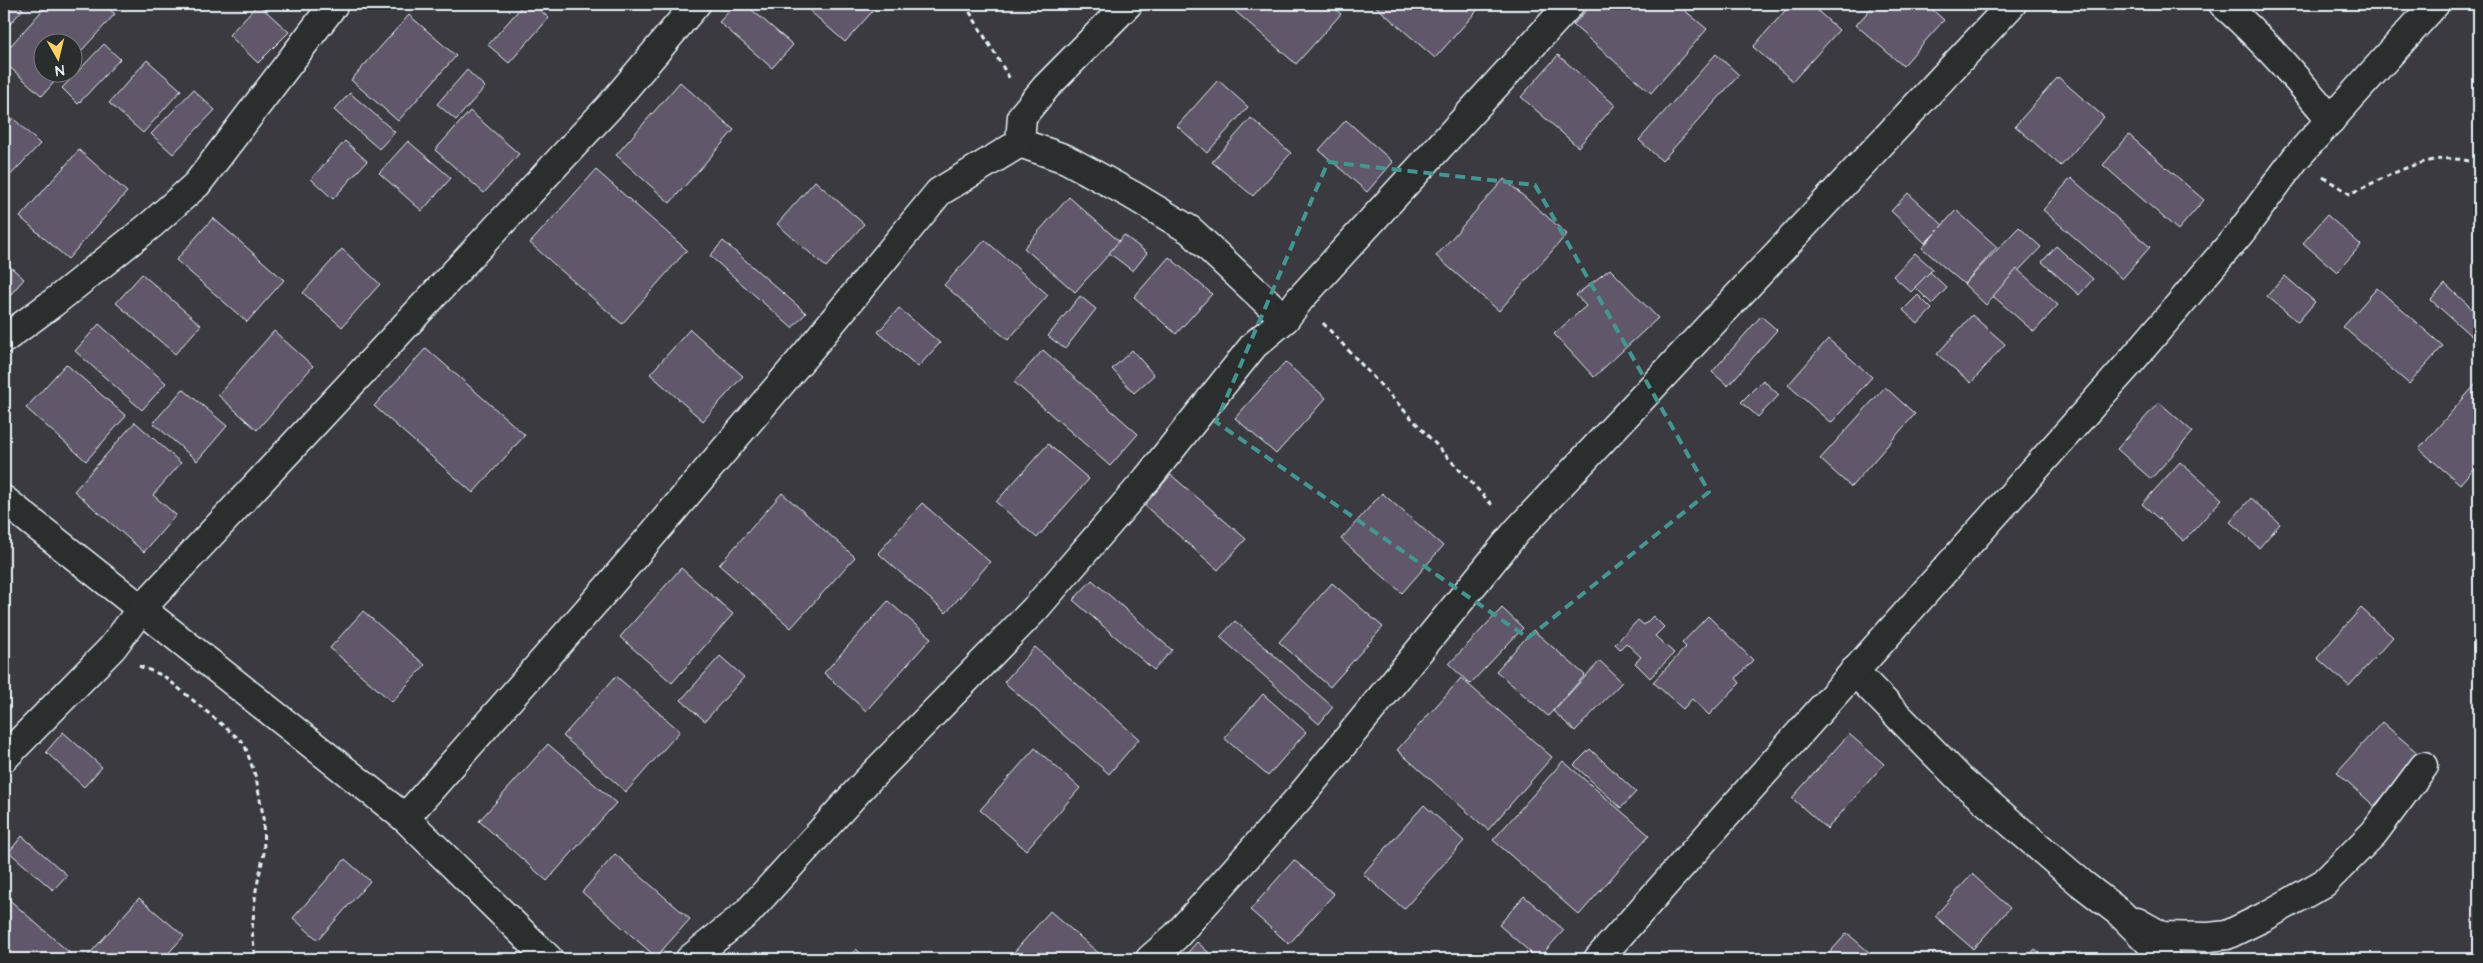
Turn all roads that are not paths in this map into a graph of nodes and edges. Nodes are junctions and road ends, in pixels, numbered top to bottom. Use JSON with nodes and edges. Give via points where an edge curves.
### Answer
{"nodes":[{"id":1,"x":334,"y":4,"type":"edge"},
{"id":2,"x":696,"y":4,"type":"edge"},
{"id":3,"x":1128,"y":4,"type":"edge"},
{"id":4,"x":1570,"y":4,"type":"edge"},
{"id":5,"x":2012,"y":4,"type":"edge"},
{"id":6,"x":2223,"y":4,"type":"edge"},
{"id":7,"x":2435,"y":4,"type":"edge"},
{"id":8,"x":2331,"y":120,"type":"junction"},
{"id":9,"x":1021,"y":137,"type":"junction"},
{"id":10,"x":1292,"y":309,"type":"junction"},
{"id":11,"x":4,"y":339,"type":"edge"},
{"id":12,"x":4,"y":500,"type":"edge"},
{"id":13,"x":142,"y":608,"type":"junction"},
{"id":14,"x":1854,"y":671,"type":"junction"},
{"id":15,"x":4,"y":758,"type":"edge"},
{"id":16,"x":2424,"y":766,"type":"dead end"},
{"id":17,"x":405,"y":818,"type":"junction"},
{"id":18,"x":2120,"y":913,"type":"junction"},
{"id":19,"x":549,"y":959,"type":"edge"},
{"id":20,"x":690,"y":959,"type":"edge"},
{"id":21,"x":1150,"y":959,"type":"edge"},
{"id":22,"x":1598,"y":959,"type":"edge"},
{"id":23,"x":2166,"y":959,"type":"edge"}],
"edges":[{"from":1,"to":11,"type":"street","via":[[197,184],[145,230]]},
{"from":2,"to":13,"type":"street","via":[[611,105]]},
{"from":3,"to":9,"type":"street","via":[[1022,116]]},
{"from":4,"to":10,"type":"street"},
{"from":5,"to":21,"type":"street","via":[[1516,532],[1300,797],[1176,936]]},
{"from":6,"to":8,"type":"street","via":[[2286,64]]},
{"from":7,"to":8,"type":"street"},
{"from":8,"to":14,"type":"street","via":[[2295,159],[2242,232],[2134,358]]},
{"from":9,"to":10,"type":"street","via":[[1132,195],[1190,230]]},
{"from":9,"to":17,"type":"street","via":[[939,192],[608,587]]},
{"from":10,"to":20,"type":"street","via":[[1254,345],[1147,479],[1035,609],[866,782],[747,914]]},
{"from":12,"to":13,"type":"street"},
{"from":13,"to":15,"type":"street","via":[[112,648]]},
{"from":13,"to":17,"type":"street"},
{"from":14,"to":18,"type":"street","via":[[1962,781]]},
{"from":14,"to":22,"type":"street"},
{"from":16,"to":18,"type":"street","via":[[2374,833],[2324,883],[2242,928],[2226,935],[2209,937],[2162,936]]},
{"from":17,"to":19,"type":"street"},
{"from":18,"to":23,"type":"street"}]}
